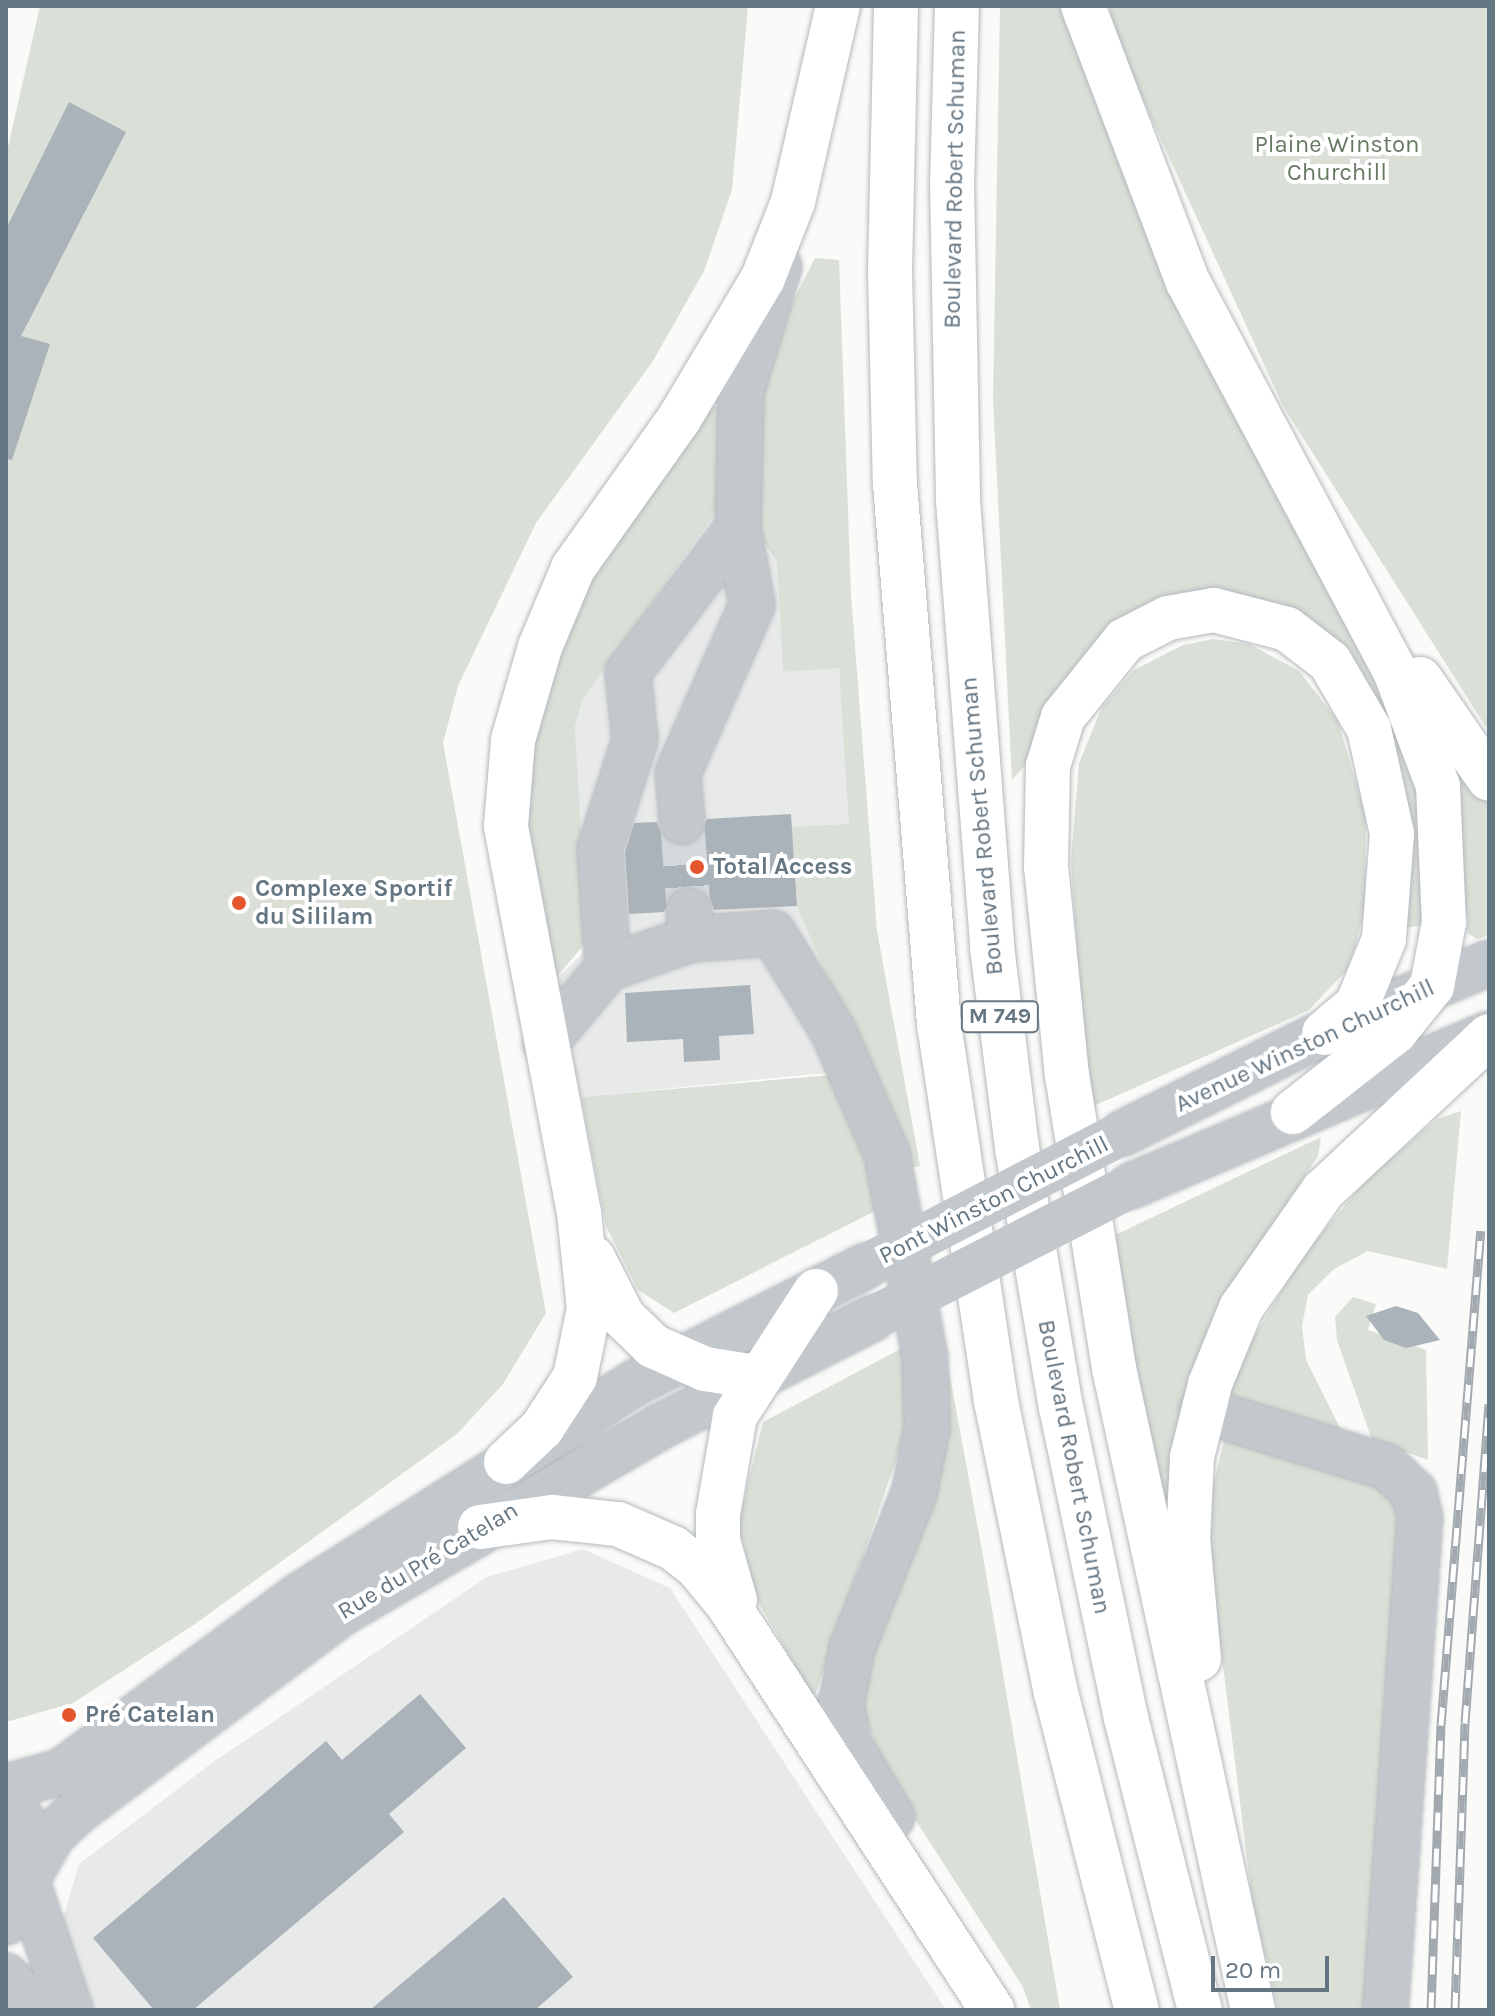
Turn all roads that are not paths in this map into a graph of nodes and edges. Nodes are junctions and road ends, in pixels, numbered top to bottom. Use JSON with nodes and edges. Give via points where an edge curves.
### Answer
{"nodes":[{"id":1,"x":838,"y":6,"type":"edge"},
{"id":2,"x":896,"y":6,"type":"edge"},
{"id":3,"x":957,"y":6,"type":"edge"},
{"id":4,"x":1083,"y":6,"type":"edge"},
{"id":5,"x":793,"y":202,"type":"junction"},
{"id":6,"x":738,"y":528,"type":"junction"},
{"id":7,"x":1328,"y":539,"type":"junction"},
{"id":8,"x":1489,"y":779,"type":"edge"},
{"id":9,"x":682,"y":821,"type":"tunnel mouth"},
{"id":10,"x":1489,"y":963,"type":"edge"},
{"id":11,"x":608,"y":968,"type":"junction"},
{"id":12,"x":1432,"y":986,"type":"junction"},
{"id":13,"x":1324,"y":1033,"type":"junction"},
{"id":14,"x":1489,"y":1035,"type":"edge"},
{"id":15,"x":545,"y":1043,"type":"junction"},
{"id":16,"x":1293,"y":1112,"type":"junction"},
{"id":17,"x":1123,"y":1133,"type":"joint"},
{"id":18,"x":579,"y":1213,"type":"junction"},
{"id":19,"x":866,"y":1266,"type":"joint"},
{"id":20,"x":816,"y":1291,"type":"junction"},
{"id":21,"x":873,"y":1318,"type":"joint"},
{"id":22,"x":678,"y":1360,"type":"junction"},
{"id":23,"x":755,"y":1377,"type":"junction"},
{"id":24,"x":1202,"y":1410,"type":"junction"},
{"id":25,"x":506,"y":1462,"type":"junction"},
{"id":26,"x":480,"y":1527,"type":"junction"},
{"id":27,"x":754,"y":1645,"type":"junction"},
{"id":28,"x":6,"y":1790,"type":"edge"},
{"id":29,"x":22,"y":1893,"type":"edge"},
{"id":30,"x":1233,"y":1923,"type":"junction"},
{"id":31,"x":6,"y":1976,"type":"edge"},
{"id":32,"x":38,"y":2010,"type":"edge"},
{"id":33,"x":70,"y":2010,"type":"edge"},
{"id":34,"x":992,"y":2010,"type":"edge"},
{"id":35,"x":1006,"y":2010,"type":"edge"},
{"id":36,"x":1137,"y":2010,"type":"edge"},
{"id":37,"x":1200,"y":2010,"type":"edge"},
{"id":38,"x":1253,"y":2010,"type":"edge"},
{"id":39,"x":1386,"y":2010,"type":"edge"}],
"edges":[{"from":1,"to":5,"type":"highway"},
{"from":2,"to":36,"type":"highway","number":"M 749","via":[[890,270],[895,484],[937,1009],[996,1401],[1056,1693]]},
{"from":3,"to":37,"type":"highway","name":"Boulevard Robert Schuman","number":"M 749","via":[[952,183],[958,501],[993,962],[1061,1407],[1126,1718]]},
{"from":4,"to":7,"type":"highway","via":[[1188,282]]},
{"from":5,"to":6,"type":"street","via":[[741,392]]},
{"from":5,"to":15,"type":"highway","via":[[728,343],[573,568],[524,693],[505,788],[506,826]]},
{"from":6,"to":9,"type":"street","via":[[752,605],[678,773]]},
{"from":6,"to":11,"type":"street","via":[[628,673],[635,740],[600,849]]},
{"from":7,"to":8,"type":"highway"},
{"from":7,"to":12,"type":"highway","via":[[1409,700],[1438,786],[1444,922]]},
{"from":10,"to":12,"type":"street","name":"Avenue Winston Churchill"},
{"from":11,"to":15,"type":"street"},
{"from":11,"to":35,"type":"street","via":[[690,925],[773,933],[833,1031],[887,1154],[925,1357],[927,1428],[914,1493],[852,1648],[843,1724],[861,1769]]},
{"from":12,"to":13,"type":"street","name":"Avenue Winston Churchill"},
{"from":12,"to":16,"type":"highway","via":[[1395,1032]]},
{"from":13,"to":17,"type":"street","name":"Avenue Winston Churchill"},
{"from":13,"to":30,"type":"highway","via":[[1357,1005],[1384,939],[1392,834],[1369,729],[1330,662],[1287,629],[1214,610],[1168,618],[1125,640],[1063,717],[1048,766],[1046,867],[1067,1076],[1103,1305]]},
{"from":14,"to":16,"type":"street"},
{"from":14,"to":24,"type":"highway","via":[[1355,1158],[1294,1225],[1241,1308]]},
{"from":15,"to":18,"type":"highway"},
{"from":16,"to":21,"type":"street","name":"Pont Winston Churchill","bridge":true,"via":[[1131,1186]]},
{"from":17,"to":19,"type":"street","name":"Pont Winston Churchill","bridge":true},
{"from":18,"to":22,"type":"highway","via":[[623,1317]]},
{"from":18,"to":25,"type":"highway","via":[[589,1309],[582,1357],[562,1402]]},
{"from":19,"to":20,"type":"street","name":"Rue du Pré Catelan"},
{"from":20,"to":22,"type":"street","name":"Rue du Pré Catelan"},
{"from":20,"to":23,"type":"highway"},
{"from":21,"to":23,"type":"street","name":"Rue du Pré Catelan"},
{"from":22,"to":23,"type":"highway"},
{"from":22,"to":25,"type":"street","name":"Rue du Pré Catelan"},
{"from":23,"to":26,"type":"street","name":"Rue du Pré Catelan"},
{"from":23,"to":27,"type":"highway","via":[[735,1416],[718,1514],[723,1566]]},
{"from":24,"to":30,"type":"highway","via":[[1192,1457],[1188,1539]]},
{"from":24,"to":39,"type":"street","via":[[1387,1467],[1414,1492],[1420,1518]]},
{"from":25,"to":28,"type":"street","name":"Rue du Pré Catelan","via":[[299,1596],[72,1765],[47,1779]]},
{"from":26,"to":27,"type":"highway","via":[[552,1517],[642,1532],[697,1567]]},
{"from":26,"to":29,"type":"street","name":"Rue du Pré Catelan","via":[[343,1612],[217,1701],[61,1825]]},
{"from":27,"to":34,"type":"highway"},
{"from":28,"to":29,"type":"street","name":"Rue du Pré Catelan","via":[[29,1832]]},
{"from":29,"to":33,"type":"street"},
{"from":30,"to":38,"type":"highway"},
{"from":31,"to":32,"type":"street"}]}
